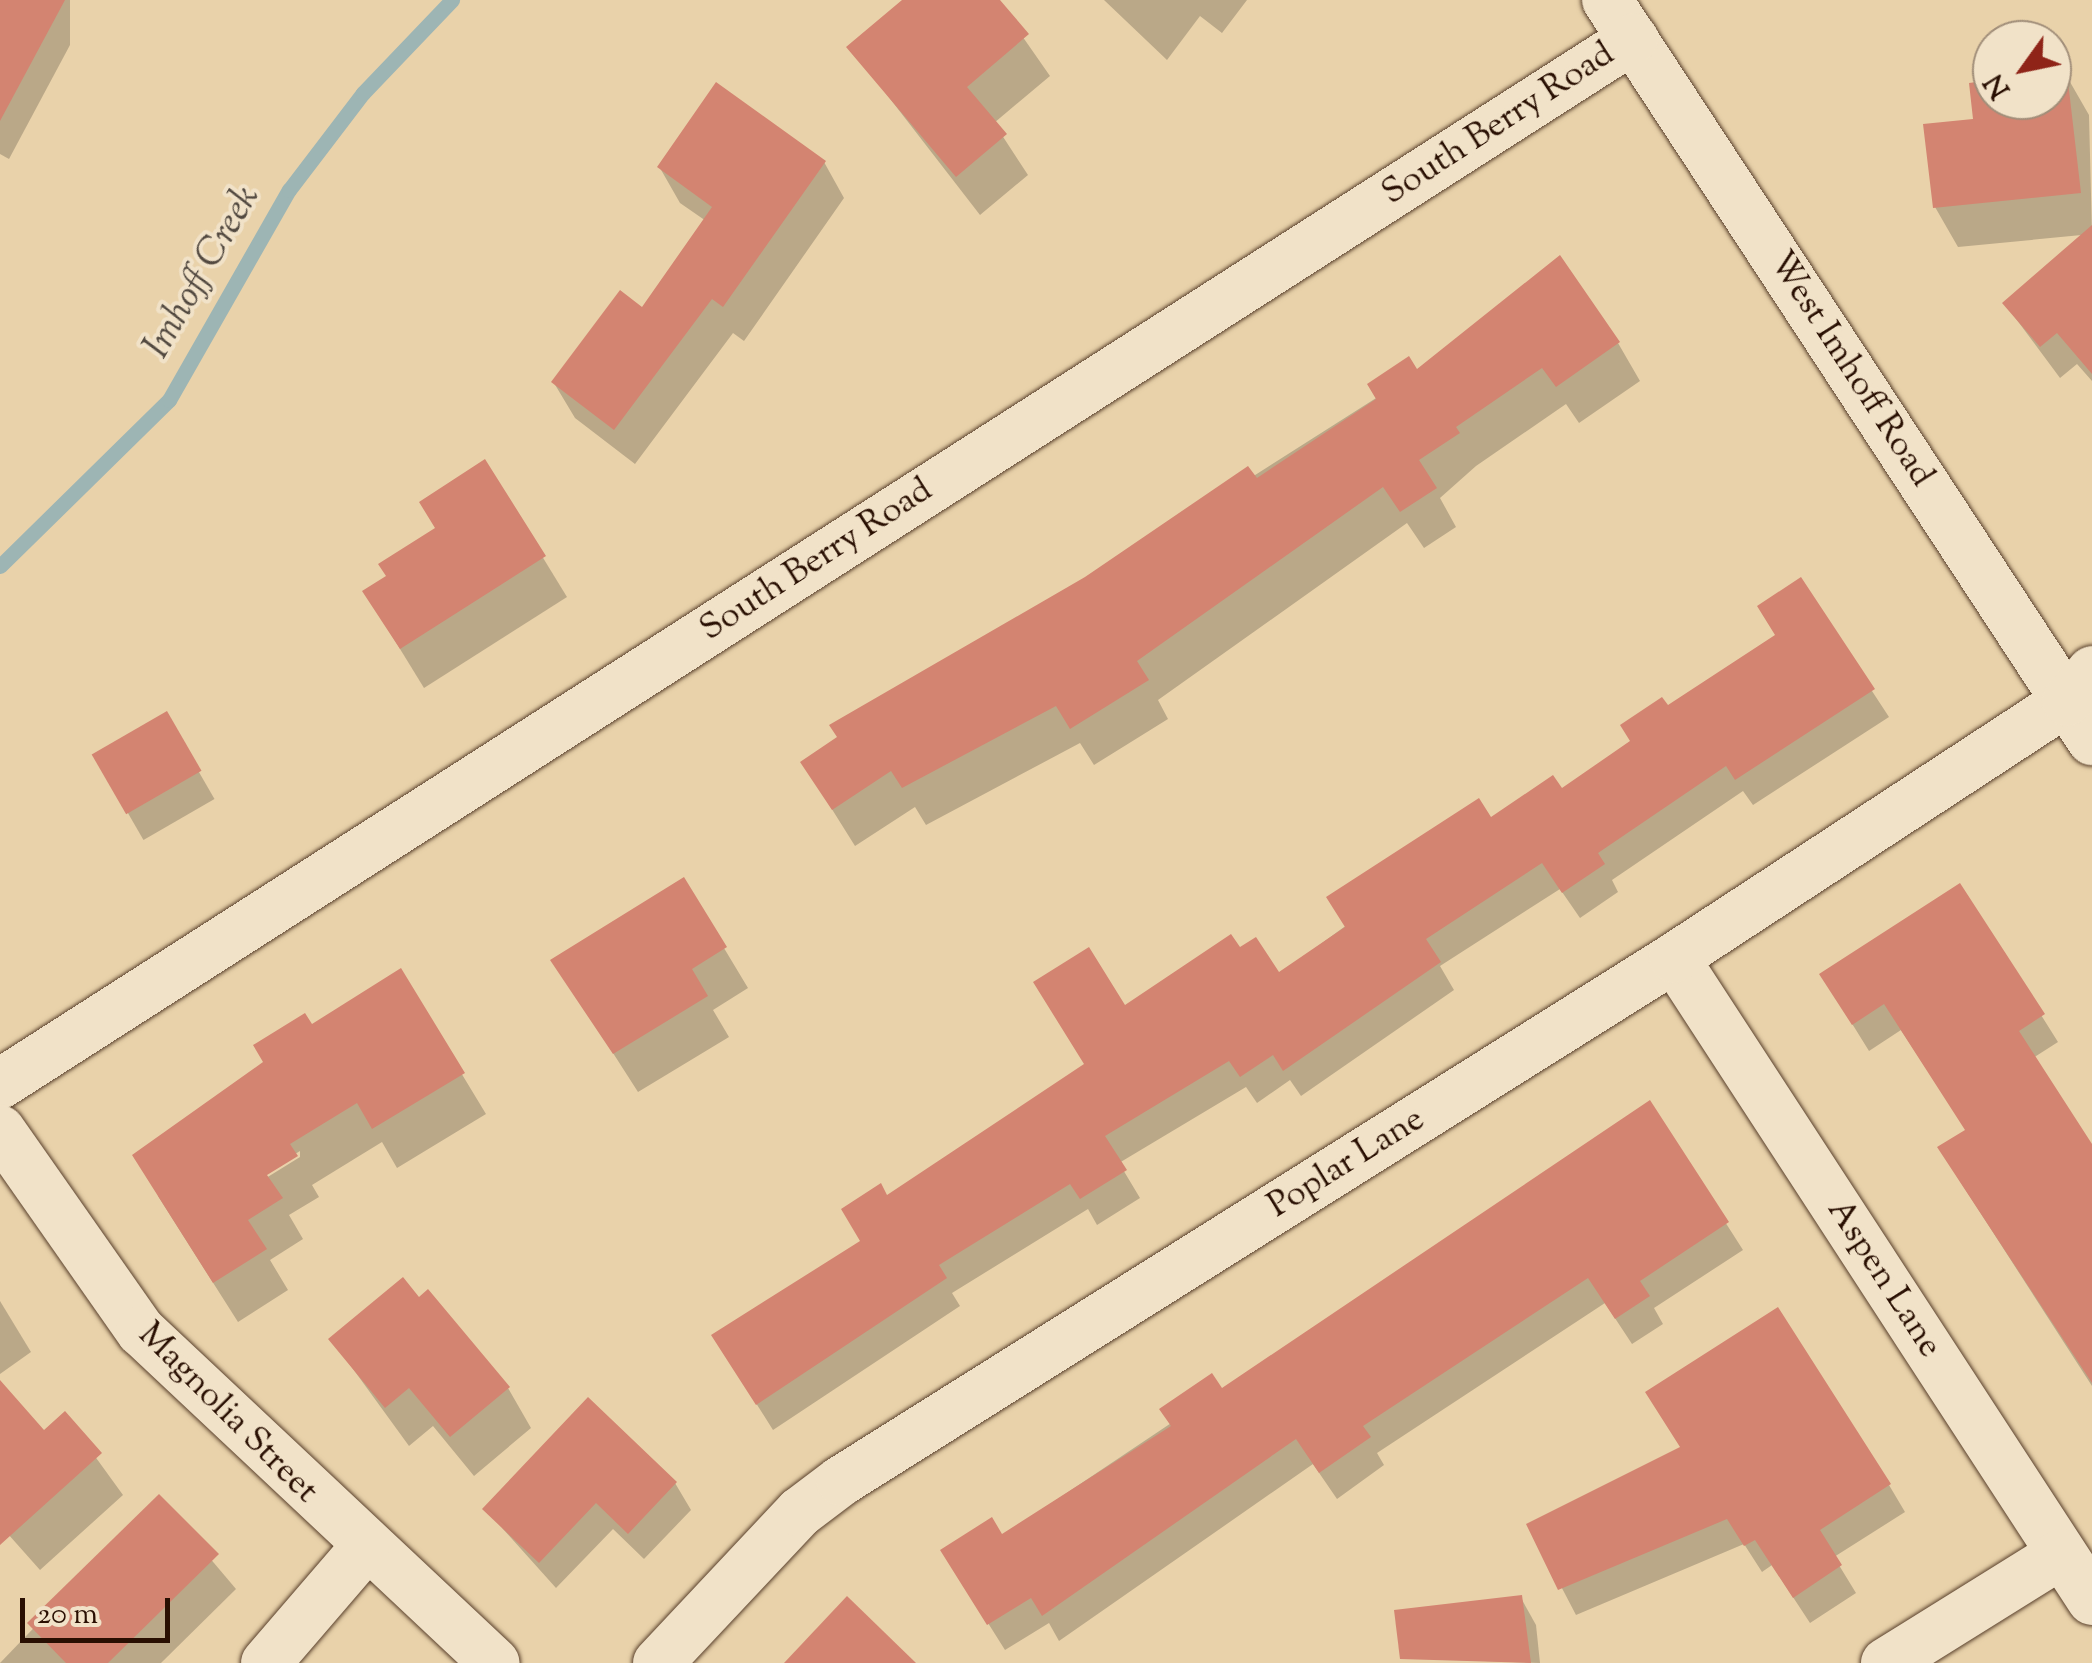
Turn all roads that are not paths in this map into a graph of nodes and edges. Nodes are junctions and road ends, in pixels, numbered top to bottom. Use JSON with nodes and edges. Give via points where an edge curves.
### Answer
{"nodes":[{"id":1,"x":1620,"y":19,"type":"edge"},
{"id":2,"x":2086,"y":704,"type":"edge"},
{"id":3,"x":1674,"y":958,"type":"junction"},
{"id":4,"x":0,"y":1084,"type":"edge"},
{"id":5,"x":0,"y":1130,"type":"edge"},
{"id":6,"x":364,"y":1549,"type":"junction"},
{"id":7,"x":2062,"y":1554,"type":"junction"},
{"id":8,"x":2092,"y":1600,"type":"edge"},
{"id":9,"x":266,"y":1663,"type":"edge"},
{"id":10,"x":494,"y":1663,"type":"edge"},
{"id":11,"x":658,"y":1663,"type":"edge"},
{"id":12,"x":1886,"y":1663,"type":"edge"}],
"edges":[{"from":1,"to":2,"type":"street","name":"West Imhoff Road"},
{"from":1,"to":4,"type":"street","name":"South Berry Road"},
{"from":2,"to":3,"type":"street","name":"Poplar Lane"},
{"from":3,"to":7,"type":"street","name":"Aspen Lane"},
{"from":3,"to":11,"type":"street","name":"Poplar Lane","via":[[841,1481],[800,1512]]},
{"from":5,"to":6,"type":"street","name":"Magnolia Street","via":[[141,1331]]},
{"from":6,"to":9,"type":"street"},
{"from":6,"to":10,"type":"street","name":"Magnolia Street"},
{"from":7,"to":8,"type":"street","name":"Aspen Lane"},
{"from":7,"to":12,"type":"street"}]}
